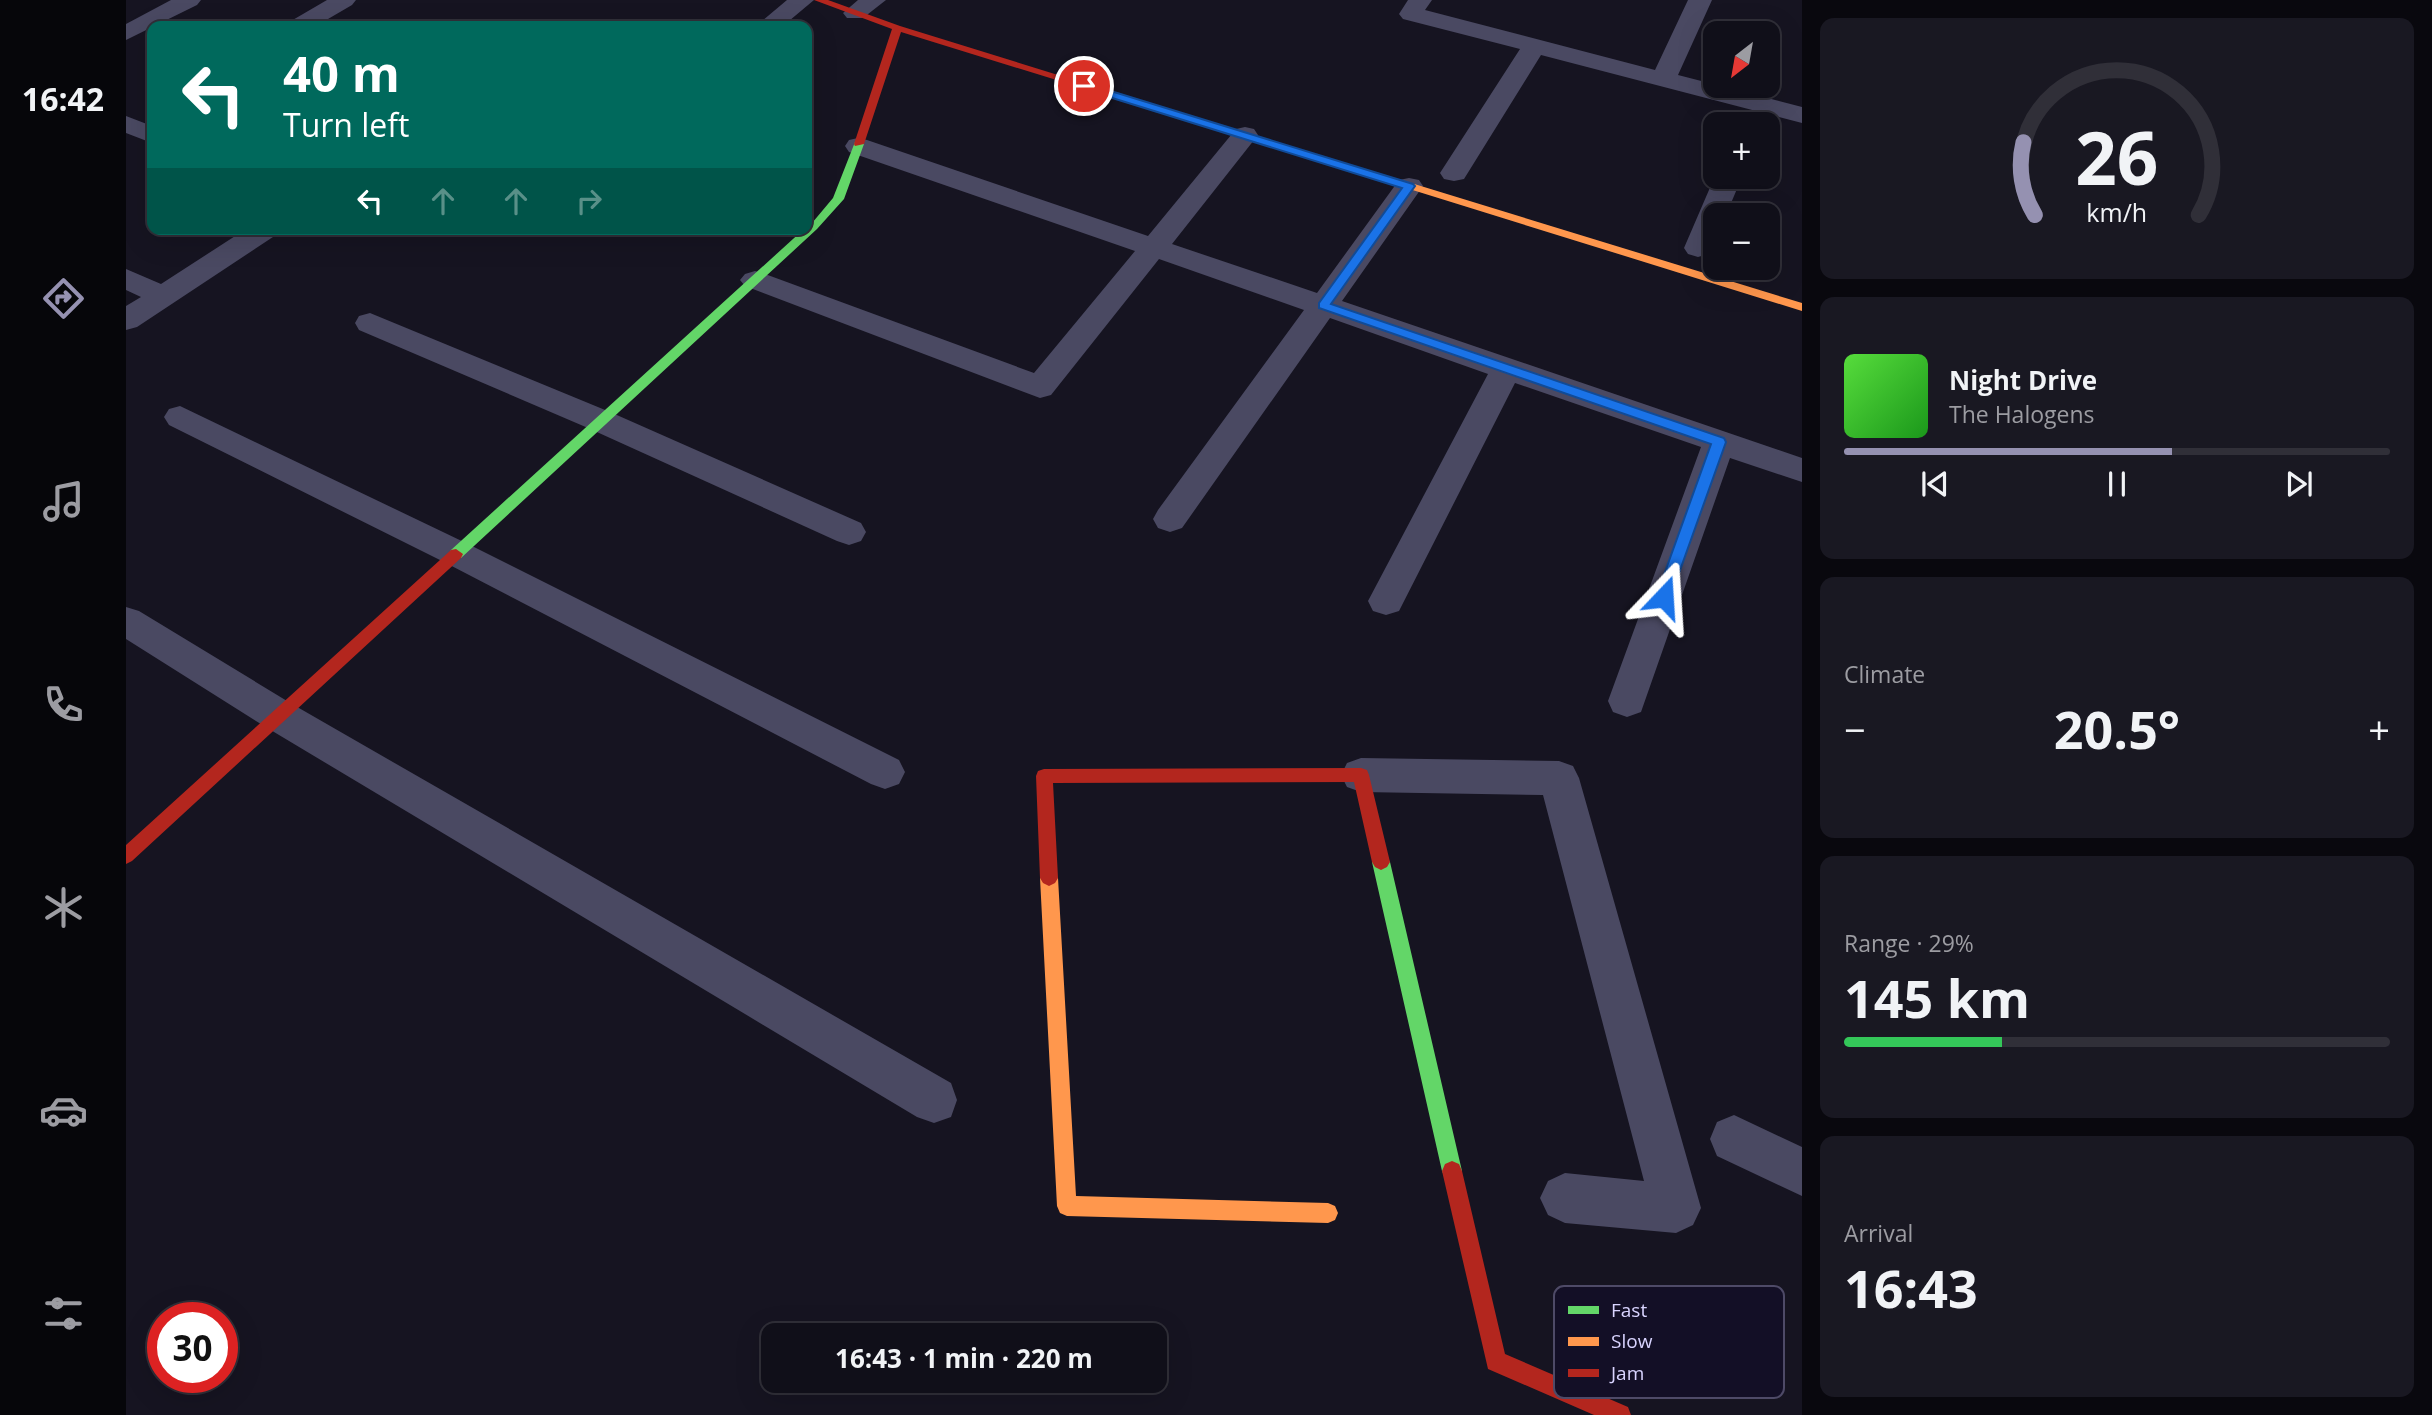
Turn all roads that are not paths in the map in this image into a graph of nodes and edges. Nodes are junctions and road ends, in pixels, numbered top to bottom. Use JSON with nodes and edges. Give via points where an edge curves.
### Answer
{"nodes":[{"id":1,"x":190,"y":0,"type":"edge"},
{"id":2,"x":344,"y":0,"type":"edge"},
{"id":3,"x":802,"y":0,"type":"edge"},
{"id":4,"x":820,"y":0,"type":"edge"},
{"id":5,"x":1420,"y":0,"type":"edge"},
{"id":6,"x":1700,"y":0,"type":"edge"},
{"id":7,"x":865,"y":6,"type":"edge"},
{"id":8,"x":149,"y":21,"type":"edge"},
{"id":9,"x":308,"y":21,"type":"edge"},
{"id":10,"x":775,"y":21,"type":"edge"},
{"id":11,"x":147,"y":22,"type":"edge"},
{"id":12,"x":897,"y":28,"type":"junction"},
{"id":13,"x":126,"y":33,"type":"edge"},
{"id":14,"x":1534,"y":46,"type":"junction"},
{"id":15,"x":1663,"y":80,"type":"junction"},
{"id":16,"x":1749,"y":112,"type":"edge"},
{"id":17,"x":147,"y":114,"type":"edge"},
{"id":18,"x":1780,"y":115,"type":"edge"},
{"id":19,"x":1802,"y":115,"type":"edge"},
{"id":20,"x":127,"y":124,"type":"edge"},
{"id":21,"x":147,"y":133,"type":"edge"},
{"id":22,"x":1244,"y":135,"type":"junction"},
{"id":23,"x":858,"y":146,"type":"junction"},
{"id":24,"x":1454,"y":173,"type":"dead end"},
{"id":25,"x":1409,"y":186,"type":"junction"},
{"id":26,"x":1723,"y":189,"type":"edge"},
{"id":27,"x":812,"y":228,"type":"edge"},
{"id":28,"x":257,"y":235,"type":"edge"},
{"id":29,"x":804,"y":235,"type":"edge"},
{"id":30,"x":1153,"y":247,"type":"junction"},
{"id":31,"x":1698,"y":248,"type":"dead end"},
{"id":32,"x":126,"y":278,"type":"edge"},
{"id":33,"x":755,"y":280,"type":"junction"},
{"id":34,"x":163,"y":296,"type":"junction"},
{"id":35,"x":1323,"y":306,"type":"junction"},
{"id":36,"x":1802,"y":307,"type":"edge"},
{"id":37,"x":126,"y":320,"type":"edge"},
{"id":38,"x":370,"y":323,"type":"dead end"},
{"id":39,"x":1506,"y":369,"type":"junction"},
{"id":40,"x":180,"y":417,"type":"dead end"},
{"id":41,"x":600,"y":420,"type":"junction"},
{"id":42,"x":1719,"y":442,"type":"junction"},
{"id":43,"x":1802,"y":470,"type":"edge"},
{"id":44,"x":1170,"y":519,"type":"dead end"},
{"id":45,"x":849,"y":532,"type":"dead end"},
{"id":46,"x":456,"y":553,"type":"junction"},
{"id":47,"x":1385,"y":601,"type":"dead end"},
{"id":48,"x":126,"y":621,"type":"edge"},
{"id":49,"x":1627,"y":701,"type":"dead end"},
{"id":50,"x":278,"y":715,"type":"junction"},
{"id":51,"x":885,"y":772,"type":"dead end"},
{"id":52,"x":1362,"y":775,"type":"junction"},
{"id":53,"x":126,"y":856,"type":"edge"},
{"id":54,"x":933,"y":1100,"type":"dead end"},
{"id":55,"x":1734,"y":1139,"type":"dead end"},
{"id":56,"x":1802,"y":1172,"type":"edge"},
{"id":57,"x":1565,"y":1198,"type":"dead end"},
{"id":58,"x":1328,"y":1213,"type":"dead end"},
{"id":59,"x":1554,"y":1386,"type":"edge"},
{"id":60,"x":1581,"y":1398,"type":"edge"},
{"id":61,"x":1620,"y":1415,"type":"edge"}],
"edges":[{"from":1,"to":8,"type":"street"},
{"from":2,"to":9,"type":"street"},
{"from":3,"to":10,"type":"street"},
{"from":4,"to":7,"type":"street"},
{"from":5,"to":14,"type":"street","via":[[1410,14]]},
{"from":6,"to":15,"type":"street"},
{"from":7,"to":12,"type":"street"},
{"from":11,"to":13,"type":"street"},
{"from":12,"to":22,"type":"street"},
{"from":12,"to":23,"type":"street"},
{"from":14,"to":15,"type":"street"},
{"from":14,"to":24,"type":"street"},
{"from":15,"to":16,"type":"street"},
{"from":17,"to":20,"type":"street"},
{"from":18,"to":19,"type":"street"},
{"from":20,"to":21,"type":"street"},
{"from":22,"to":25,"type":"street"},
{"from":22,"to":30,"type":"street"},
{"from":23,"to":27,"type":"street","via":[[838,199]]},
{"from":23,"to":30,"type":"street"},
{"from":25,"to":35,"type":"street"},
{"from":25,"to":36,"type":"street"},
{"from":26,"to":31,"type":"street"},
{"from":28,"to":34,"type":"street"},
{"from":29,"to":33,"type":"street"},
{"from":30,"to":33,"type":"street","via":[[1040,387]]},
{"from":30,"to":35,"type":"street"},
{"from":32,"to":34,"type":"street"},
{"from":33,"to":41,"type":"street"},
{"from":34,"to":37,"type":"street"},
{"from":35,"to":39,"type":"street"},
{"from":35,"to":44,"type":"street"},
{"from":38,"to":41,"type":"street"},
{"from":39,"to":42,"type":"street"},
{"from":39,"to":47,"type":"street"},
{"from":40,"to":46,"type":"street"},
{"from":41,"to":45,"type":"street"},
{"from":41,"to":46,"type":"street"},
{"from":42,"to":43,"type":"street"},
{"from":42,"to":49,"type":"street"},
{"from":46,"to":50,"type":"street"},
{"from":46,"to":51,"type":"street"},
{"from":48,"to":50,"type":"street"},
{"from":50,"to":53,"type":"street"},
{"from":50,"to":54,"type":"street"},
{"from":52,"to":57,"type":"street","via":[[1559,778],[1676,1208]]},
{"from":52,"to":58,"type":"street","via":[[1044,776],[1067,1206]]},
{"from":52,"to":59,"type":"street","via":[[1496,1361]]},
{"from":55,"to":56,"type":"street"},
{"from":60,"to":61,"type":"street"}]}
